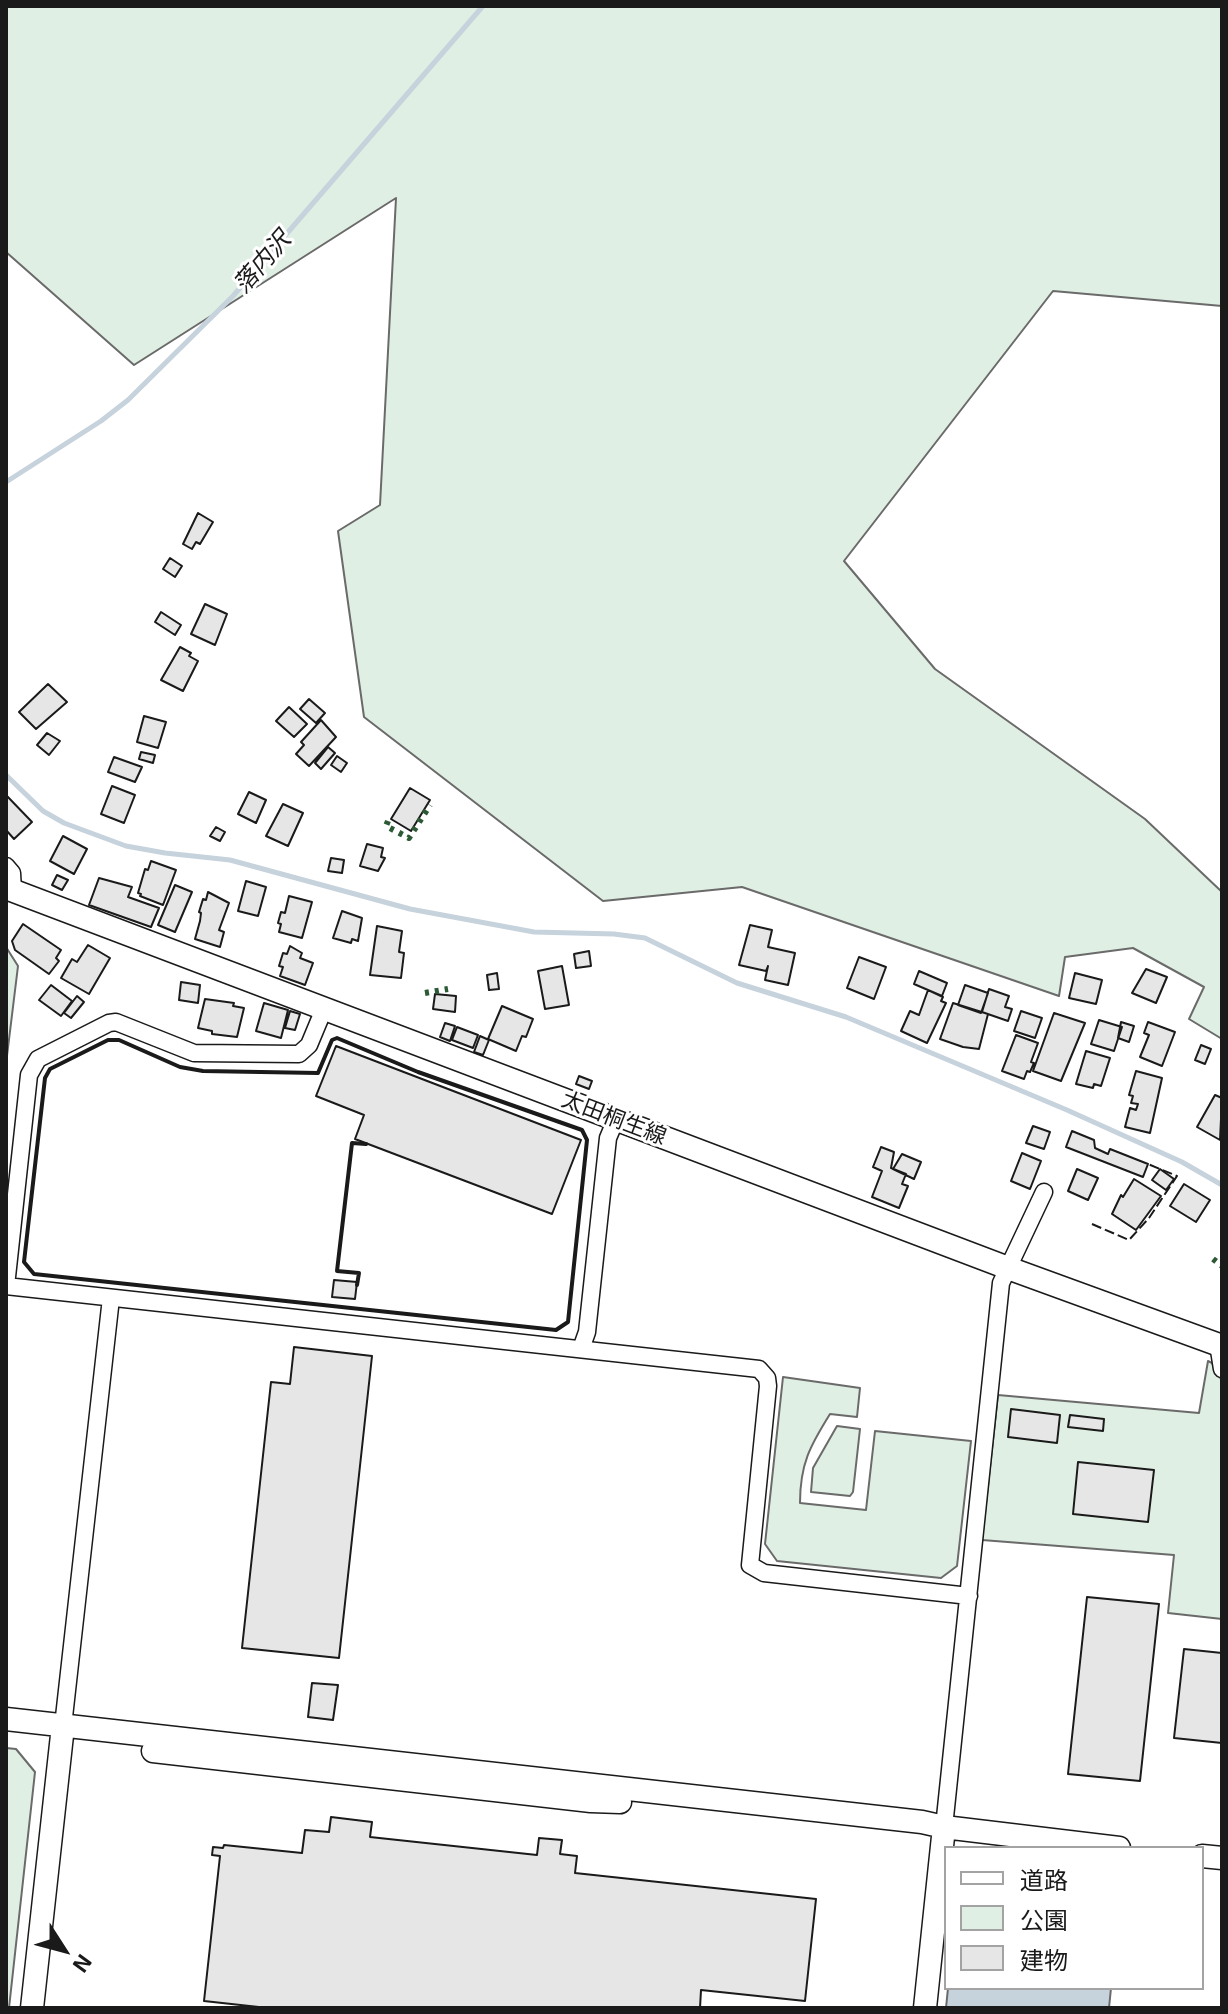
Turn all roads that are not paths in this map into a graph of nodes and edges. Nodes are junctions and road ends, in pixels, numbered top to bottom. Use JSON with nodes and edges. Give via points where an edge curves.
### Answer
{"nodes":[{"id":1,"x":6,"y":866,"type":"edge"},
{"id":2,"x":10,"y":889,"type":"edge"},
{"id":3,"x":324,"y":1009,"type":"junction"},
{"id":4,"x":616,"y":1119,"type":"junction"},
{"id":5,"x":1044,"y":1192,"type":"dead end"},
{"id":6,"x":1008,"y":1268,"type":"junction"},
{"id":7,"x":6,"y":1286,"type":"edge"},
{"id":8,"x":111,"y":1298,"type":"junction"},
{"id":9,"x":1220,"y":1345,"type":"edge"},
{"id":10,"x":581,"y":1349,"type":"junction"},
{"id":11,"x":1222,"y":1369,"type":"edge"},
{"id":12,"x":969,"y":1596,"type":"junction"},
{"id":13,"x":6,"y":1719,"type":"edge"},
{"id":14,"x":62,"y":1733,"type":"junction"},
{"id":15,"x":6,"y":1735,"type":"edge"},
{"id":16,"x":944,"y":1827,"type":"junction"},
{"id":17,"x":1102,"y":1846,"type":"edge"},
{"id":18,"x":32,"y":2008,"type":"edge"},
{"id":19,"x":925,"y":2008,"type":"edge"}],
"edges":[{"from":1,"to":2,"type":"street","via":[[12,873]]},
{"from":2,"to":3,"type":"street","name":"太田桐生線"},
{"from":3,"to":4,"type":"street","name":"太田桐生線"},
{"from":3,"to":7,"type":"street","via":[[309,1045],[299,1054],[194,1053],[116,1022],[38,1059],[29,1075]]},
{"from":4,"to":6,"type":"street","name":"太田桐生線"},
{"from":4,"to":10,"type":"street","via":[[608,1138]]},
{"from":5,"to":6,"type":"street"},
{"from":6,"to":9,"type":"street","name":"太田桐生線"},
{"from":6,"to":12,"type":"street","via":[[1001,1283]]},
{"from":7,"to":8,"type":"street"},
{"from":8,"to":10,"type":"street"},
{"from":8,"to":14,"type":"street"},
{"from":9,"to":11,"type":"street"},
{"from":10,"to":12,"type":"street","via":[[764,1373],[768,1386],[749,1560],[753,1568]]},
{"from":12,"to":16,"type":"street"},
{"from":13,"to":14,"type":"street"},
{"from":14,"to":15,"type":"street"},
{"from":14,"to":16,"type":"street"},
{"from":14,"to":18,"type":"street"},
{"from":16,"to":17,"type":"street"},
{"from":16,"to":19,"type":"street"}]}
